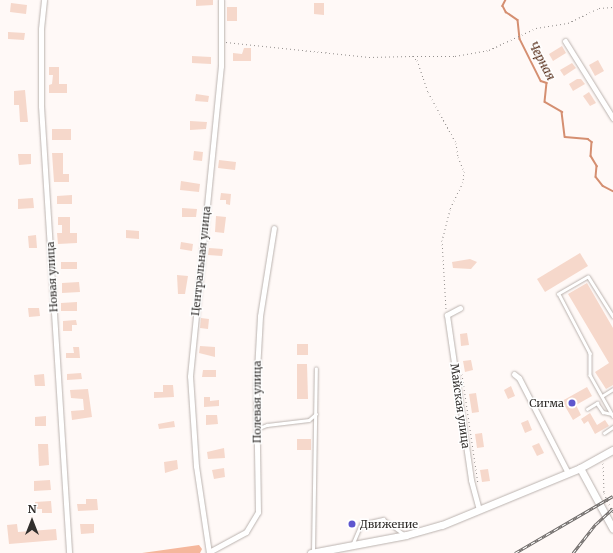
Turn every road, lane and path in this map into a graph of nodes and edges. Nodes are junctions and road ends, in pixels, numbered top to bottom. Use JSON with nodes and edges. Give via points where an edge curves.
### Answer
{"nodes":[{"id":1,"x":44,"y":0,"type":"edge"},
{"id":2,"x":221,"y":0,"type":"edge"},
{"id":3,"x":613,"y":7,"type":"edge"},
{"id":4,"x":565,"y":40,"type":"dead end"},
{"id":5,"x":222,"y":42,"type":"junction"},
{"id":6,"x":412,"y":56,"type":"junction"},
{"id":7,"x":613,"y":118,"type":"edge"},
{"id":8,"x":274,"y":228,"type":"dead end"},
{"id":9,"x":460,"y":308,"type":"dead end"},
{"id":10,"x":447,"y":315,"type":"junction"},
{"id":11,"x":613,"y":317,"type":"edge"},
{"id":12,"x":316,"y":369,"type":"dead end"},
{"id":13,"x":461,"y":369,"type":"dead end"},
{"id":14,"x":514,"y":374,"type":"dead end"},
{"id":15,"x":613,"y":389,"type":"edge"},
{"id":16,"x":602,"y":396,"type":"junction"},
{"id":17,"x":587,"y":409,"type":"dead end"},
{"id":18,"x":316,"y":414,"type":"junction"},
{"id":19,"x":613,"y":415,"type":"edge"},
{"id":20,"x":613,"y":427,"type":"edge"},
{"id":21,"x":257,"y":430,"type":"junction"},
{"id":22,"x":604,"y":433,"type":"dead end"},
{"id":23,"x":613,"y":450,"type":"edge"},
{"id":24,"x":606,"y":460,"type":"dead end"},
{"id":25,"x":580,"y":468,"type":"junction"},
{"id":26,"x":568,"y":473,"type":"junction"},
{"id":27,"x":478,"y":486,"type":"dead end"},
{"id":28,"x":479,"y":510,"type":"junction"},
{"id":29,"x":613,"y":513,"type":"edge"},
{"id":30,"x":613,"y":529,"type":"edge"},
{"id":31,"x":406,"y":535,"type":"junction"},
{"id":32,"x":352,"y":546,"type":"junction"},
{"id":33,"x":69,"y":553,"type":"edge"},
{"id":34,"x":209,"y":553,"type":"edge"},
{"id":35,"x":312,"y":553,"type":"edge"}],
"edges":[{"from":1,"to":33,"type":"street","name":"Новая улица","via":[[41,29],[41,106]]},
{"from":2,"to":5,"type":"street","name":"Центральная улица"},
{"from":3,"to":6,"type":"path","via":[[599,8],[568,23],[536,28],[489,50],[455,56]]},
{"from":4,"to":7,"type":"street"},
{"from":5,"to":6,"type":"path","via":[[369,57]]},
{"from":5,"to":34,"type":"street","name":"Центральная улица","via":[[190,376],[196,466]]},
{"from":6,"to":10,"type":"path","via":[[417,60],[428,92],[456,143],[464,171],[463,182],[450,209],[442,240]]},
{"from":8,"to":21,"type":"street","name":"Полевая улица","via":[[260,316]]},
{"from":9,"to":10,"type":"street"},
{"from":10,"to":28,"type":"street","name":"Майская улица","via":[[471,480]]},
{"from":11,"to":16,"type":"lane","via":[[588,277],[559,294],[590,353],[590,375]]},
{"from":12,"to":18,"type":"lane"},
{"from":13,"to":27,"type":"path"},
{"from":14,"to":26,"type":"street","via":[[519,378]]},
{"from":15,"to":16,"type":"lane"},
{"from":16,"to":19,"type":"lane"},
{"from":17,"to":19,"type":"lane","via":[[597,403],[603,412]]},
{"from":18,"to":21,"type":"lane","via":[[308,420],[267,425]]},
{"from":18,"to":35,"type":"lane"},
{"from":20,"to":22,"type":"lane"},
{"from":21,"to":34,"type":"street","name":"Полевая улица","via":[[258,512],[246,532]]},
{"from":23,"to":25,"type":"main road"},
{"from":24,"to":29,"type":"path","via":[[602,467],[604,493]]},
{"from":25,"to":26,"type":"main road"},
{"from":25,"to":30,"type":"main road"},
{"from":26,"to":28,"type":"main road"},
{"from":28,"to":31,"type":"main road"},
{"from":31,"to":32,"type":"main road"},
{"from":31,"to":32,"type":"lane","via":[[383,519],[368,522],[361,524]]},
{"from":32,"to":35,"type":"main road"}]}
